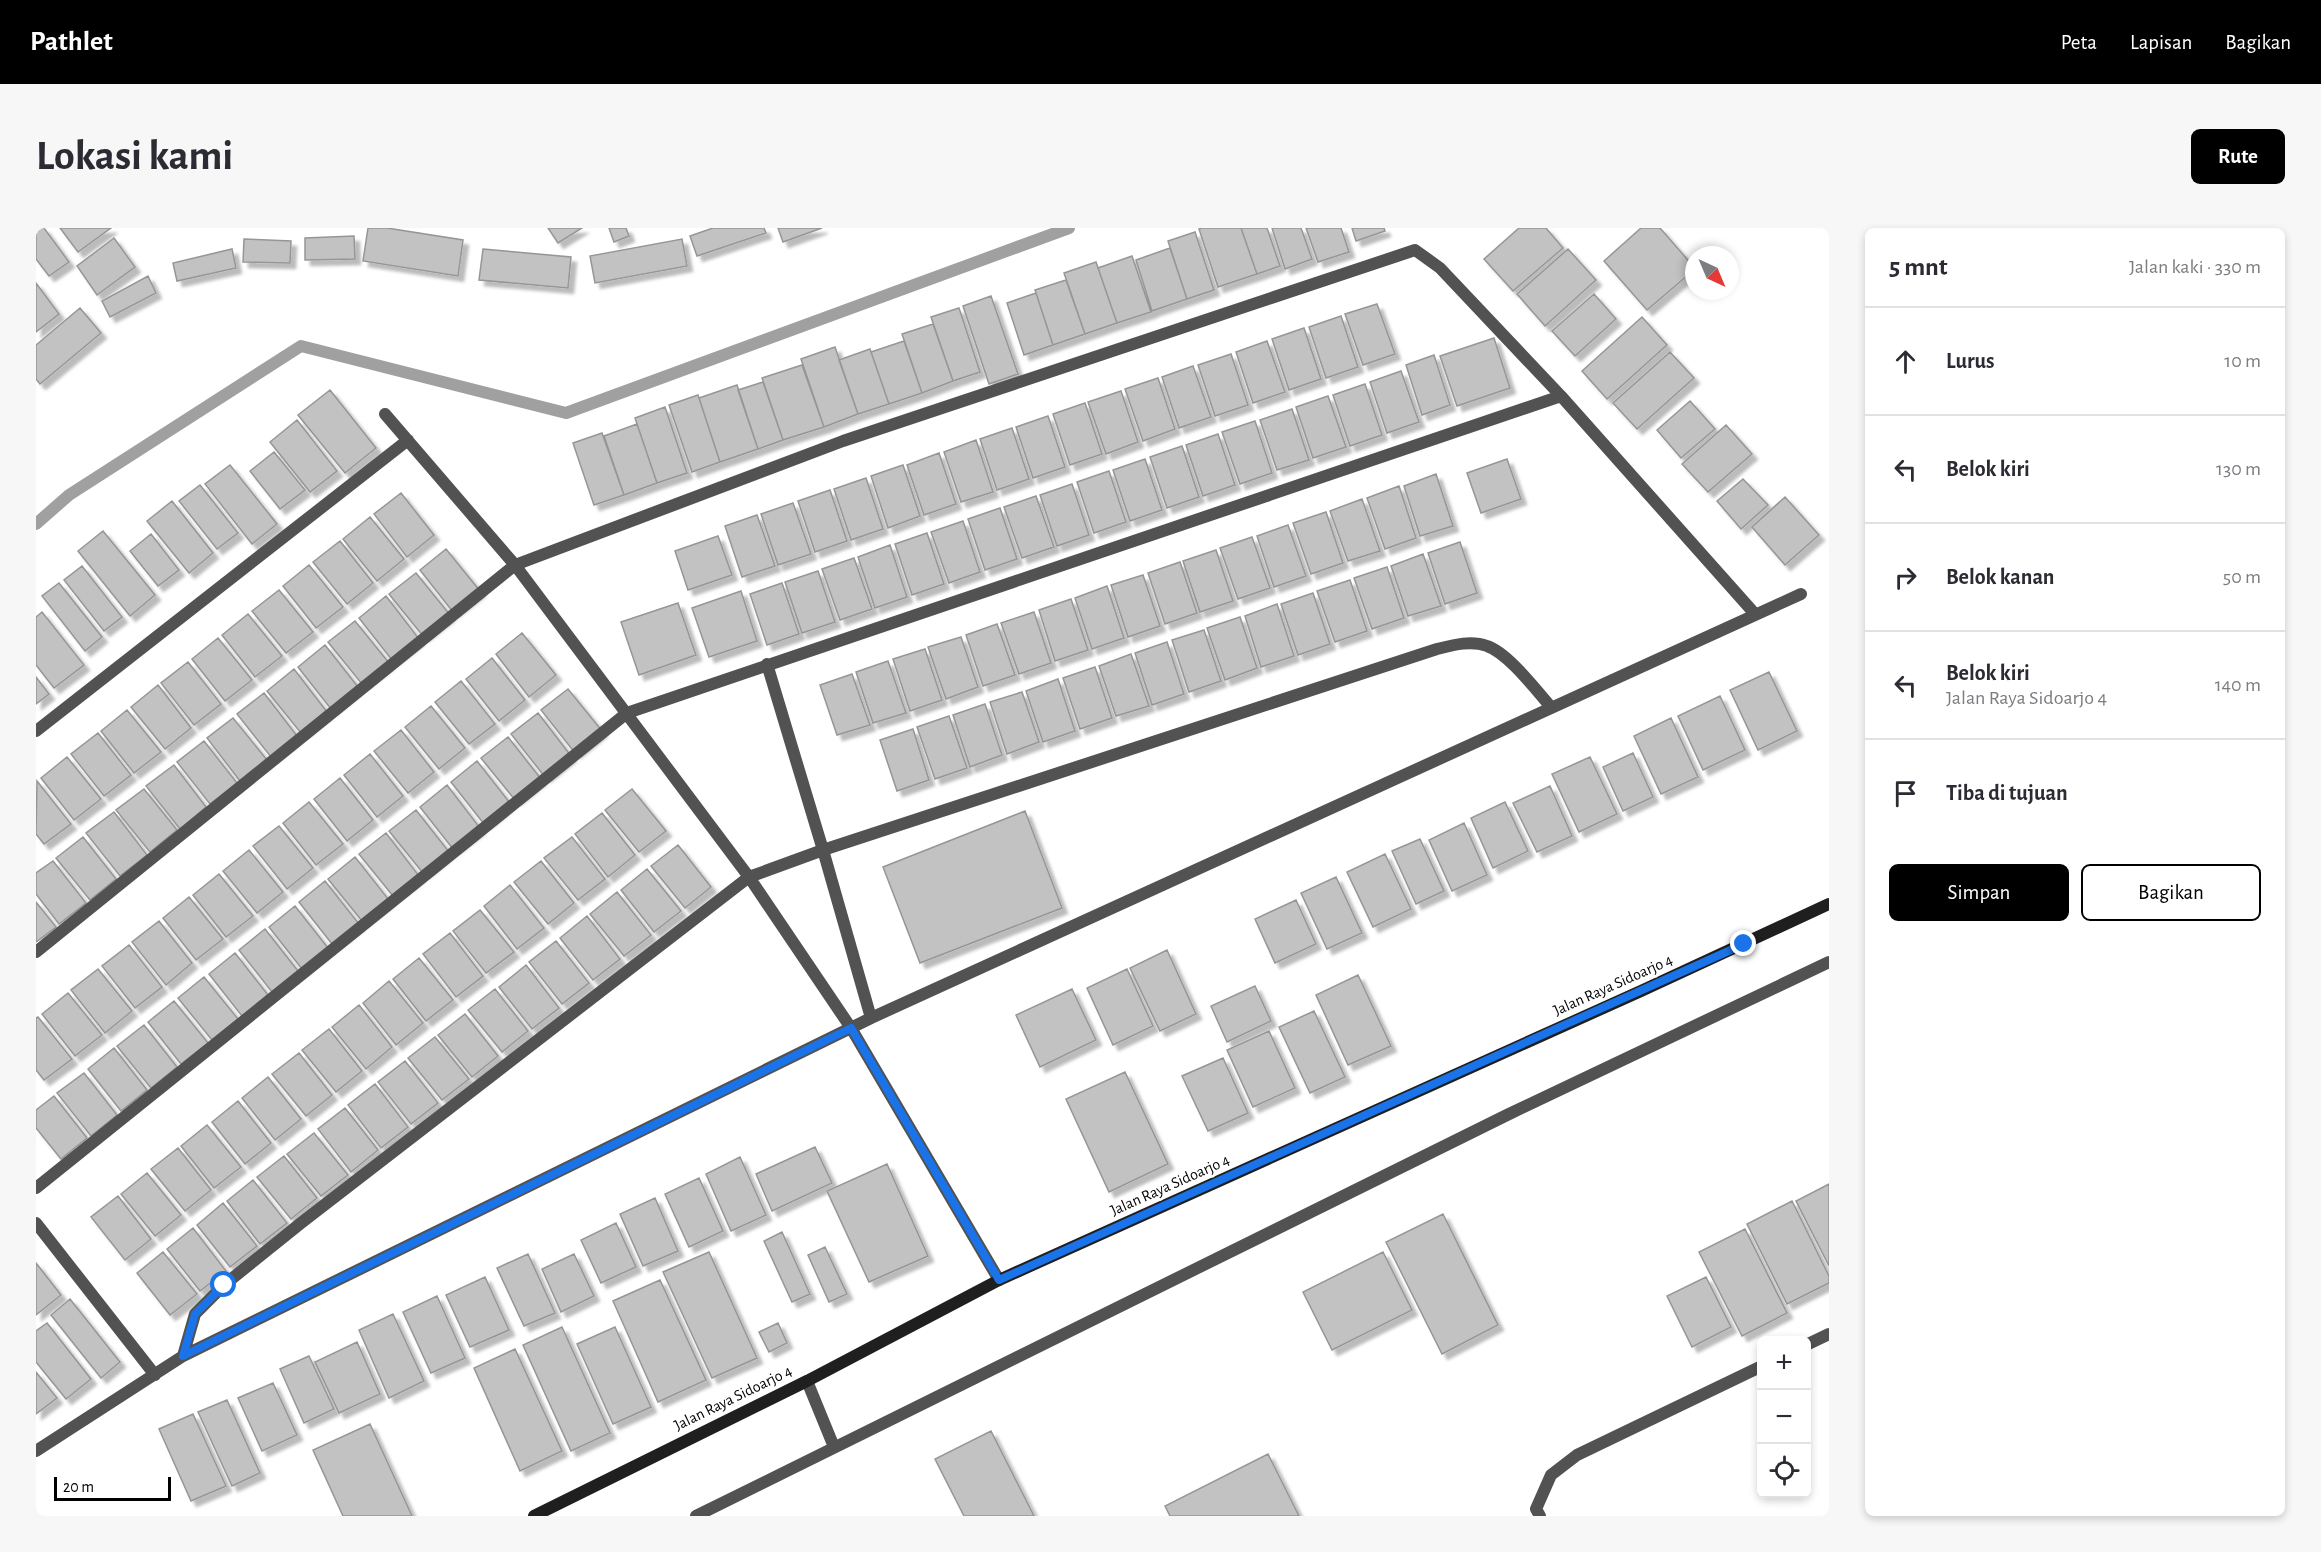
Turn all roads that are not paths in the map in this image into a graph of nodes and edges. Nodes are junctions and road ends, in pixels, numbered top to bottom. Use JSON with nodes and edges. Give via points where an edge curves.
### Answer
{"nodes":[{"id":1,"x":1562,"y":396,"type":"junction"},
{"id":2,"x":385,"y":414,"type":"dead end"},
{"id":3,"x":408,"y":440,"type":"junction"},
{"id":4,"x":515,"y":565,"type":"junction"},
{"id":5,"x":1801,"y":594,"type":"dead end"},
{"id":6,"x":1755,"y":614,"type":"junction"},
{"id":7,"x":767,"y":664,"type":"junction"},
{"id":8,"x":1551,"y":707,"type":"junction"},
{"id":9,"x":627,"y":713,"type":"junction"},
{"id":10,"x":36,"y":731,"type":"edge"},
{"id":11,"x":824,"y":850,"type":"junction"},
{"id":12,"x":749,"y":877,"type":"junction"},
{"id":13,"x":1829,"y":903,"type":"edge"},
{"id":14,"x":36,"y":952,"type":"edge"},
{"id":15,"x":1829,"y":962,"type":"edge"},
{"id":16,"x":871,"y":1018,"type":"junction"},
{"id":17,"x":851,"y":1028,"type":"junction"},
{"id":18,"x":36,"y":1188,"type":"edge"},
{"id":19,"x":36,"y":1223,"type":"edge"},
{"id":20,"x":999,"y":1280,"type":"junction"},
{"id":21,"x":1829,"y":1334,"type":"edge"},
{"id":22,"x":1811,"y":1343,"type":"edge"},
{"id":23,"x":183,"y":1356,"type":"junction"},
{"id":24,"x":1757,"y":1368,"type":"edge"},
{"id":25,"x":155,"y":1375,"type":"junction"},
{"id":26,"x":807,"y":1381,"type":"junction"},
{"id":27,"x":834,"y":1447,"type":"junction"},
{"id":28,"x":36,"y":1451,"type":"edge"},
{"id":29,"x":534,"y":1516,"type":"edge"},
{"id":30,"x":698,"y":1516,"type":"edge"},
{"id":31,"x":1540,"y":1516,"type":"edge"}],
"edges":[{"from":1,"to":4,"type":"street","via":[[1440,268],[1415,250],[843,441]]},
{"from":1,"to":6,"type":"street"},
{"from":1,"to":7,"type":"street"},
{"from":2,"to":3,"type":"street"},
{"from":3,"to":4,"type":"street"},
{"from":3,"to":10,"type":"street"},
{"from":4,"to":9,"type":"street"},
{"from":4,"to":14,"type":"street"},
{"from":5,"to":6,"type":"street"},
{"from":6,"to":8,"type":"street"},
{"from":7,"to":9,"type":"street"},
{"from":7,"to":11,"type":"street"},
{"from":8,"to":11,"type":"street","via":[[1512,664],[1488,646],[1462,643]]},
{"from":8,"to":16,"type":"street"},
{"from":9,"to":12,"type":"street"},
{"from":9,"to":18,"type":"street"},
{"from":11,"to":12,"type":"street"},
{"from":11,"to":16,"type":"street"},
{"from":12,"to":17,"type":"street"},
{"from":12,"to":23,"type":"street","via":[[224,1285],[195,1314]]},
{"from":13,"to":20,"type":"street","name":"Jalan Raya Sidoarjo 4","via":[[1641,992]]},
{"from":15,"to":27,"type":"street","via":[[1517,1110]]},
{"from":16,"to":17,"type":"street"},
{"from":17,"to":20,"type":"street"},
{"from":17,"to":23,"type":"street"},
{"from":19,"to":25,"type":"street"},
{"from":20,"to":26,"type":"street","name":"Jalan Raya Sidoarjo 4"},
{"from":21,"to":22,"type":"street"},
{"from":23,"to":25,"type":"street"},
{"from":24,"to":31,"type":"street","via":[[1577,1455],[1551,1476],[1536,1509]]},
{"from":25,"to":28,"type":"street"},
{"from":26,"to":27,"type":"street"},
{"from":26,"to":29,"type":"street","name":"Jalan Raya Sidoarjo 4"},
{"from":27,"to":30,"type":"street"}]}
